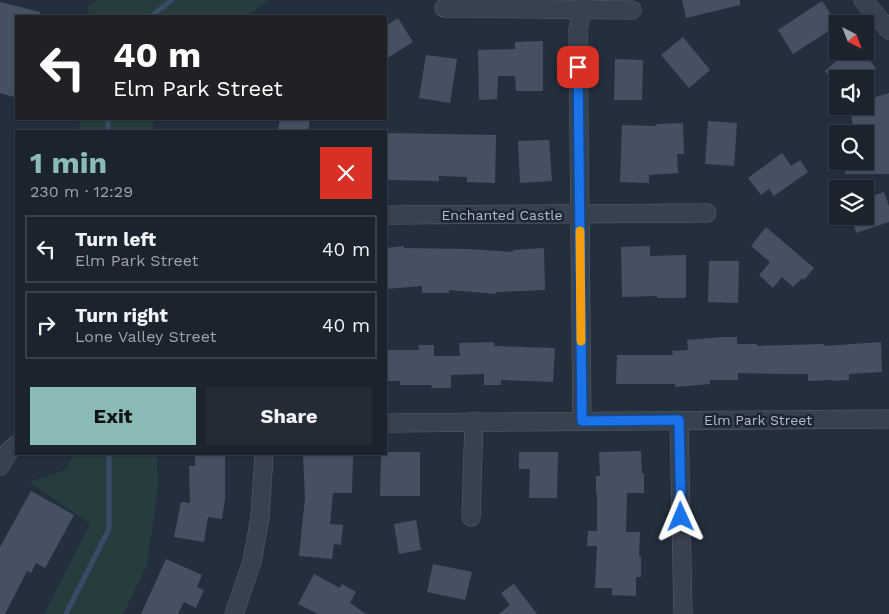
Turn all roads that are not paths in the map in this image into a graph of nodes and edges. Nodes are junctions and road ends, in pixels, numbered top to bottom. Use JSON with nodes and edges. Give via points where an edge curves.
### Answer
{"nodes":[{"id":1,"x":863,"y":0,"type":"edge"},
{"id":2,"x":583,"y":4,"type":"edge"},
{"id":3,"x":444,"y":8,"type":"dead end"},
{"id":4,"x":632,"y":10,"type":"dead end"},
{"id":5,"x":889,"y":30,"type":"edge"},
{"id":6,"x":707,"y":213,"type":"dead end"},
{"id":7,"x":580,"y":214,"type":"junction"},
{"id":8,"x":387,"y":215,"type":"edge"},
{"id":9,"x":889,"y":419,"type":"edge"},
{"id":10,"x":679,"y":420,"type":"junction"},
{"id":11,"x":474,"y":421,"type":"junction"},
{"id":12,"x":582,"y":421,"type":"junction"},
{"id":13,"x":387,"y":422,"type":"edge"},
{"id":14,"x":15,"y":446,"type":"edge"},
{"id":15,"x":264,"y":455,"type":"edge"},
{"id":16,"x":0,"y":466,"type":"edge"},
{"id":17,"x":472,"y":517,"type":"dead end"},
{"id":18,"x":235,"y":614,"type":"edge"},
{"id":19,"x":683,"y":614,"type":"edge"}],
"edges":[{"from":1,"to":5,"type":"street"},
{"from":2,"to":3,"type":"street"},
{"from":2,"to":4,"type":"street"},
{"from":2,"to":7,"type":"street","via":[[578,30]]},
{"from":6,"to":7,"type":"street","name":"Enchanted Castle"},
{"from":7,"to":8,"type":"street","name":"Enchanted Castle"},
{"from":7,"to":12,"type":"street"},
{"from":9,"to":10,"type":"street","name":"Elm Park Street"},
{"from":10,"to":12,"type":"street","name":"Elm Park Street"},
{"from":10,"to":19,"type":"street"},
{"from":11,"to":12,"type":"street","name":"Elm Park Street"},
{"from":11,"to":13,"type":"street","name":"Elm Park Street"},
{"from":11,"to":17,"type":"street"},
{"from":14,"to":16,"type":"street"},
{"from":15,"to":18,"type":"street","via":[[260,517],[252,562]]}]}
